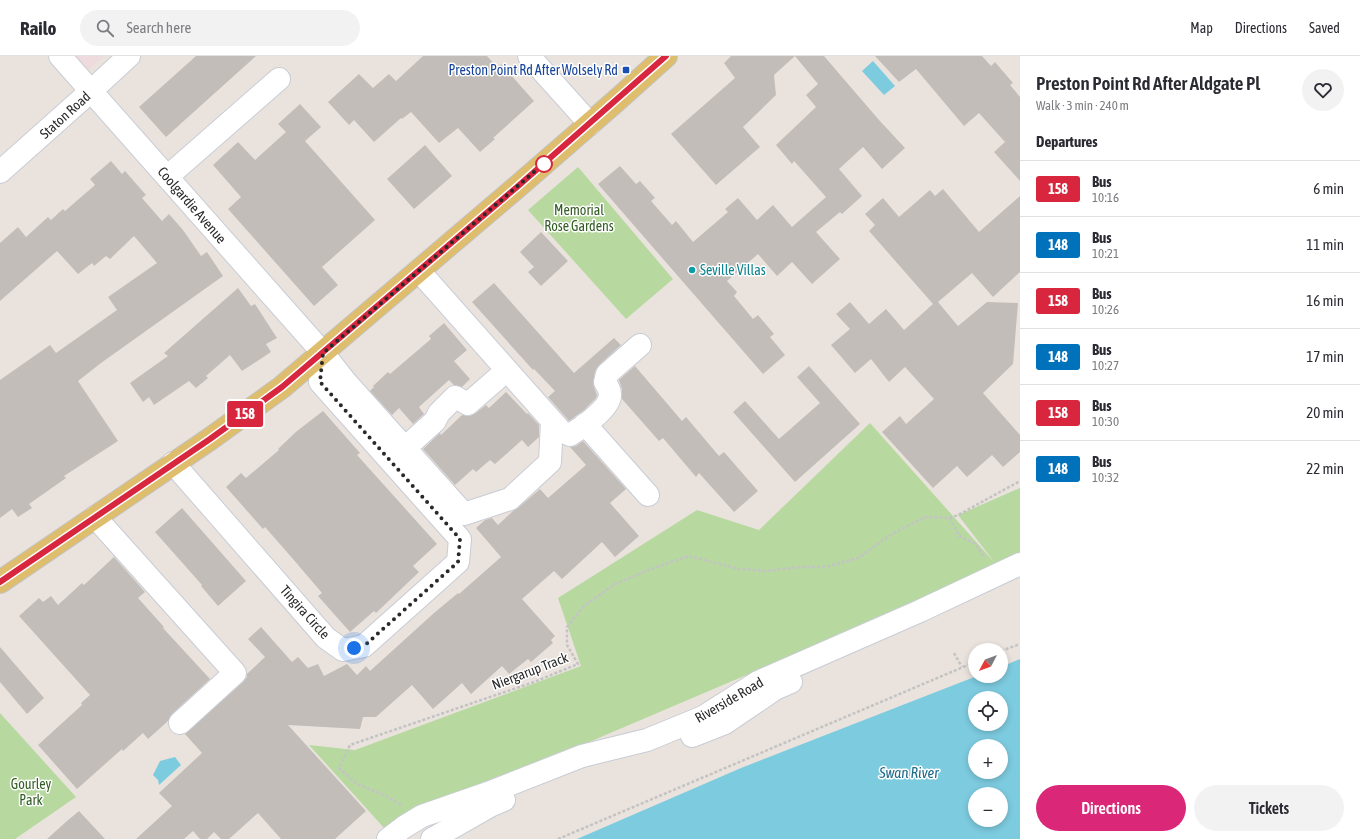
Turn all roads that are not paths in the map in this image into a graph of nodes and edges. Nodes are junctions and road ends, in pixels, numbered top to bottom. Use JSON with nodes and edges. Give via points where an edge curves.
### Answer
{"nodes":[{"id":1,"x":60,"y":56,"type":"edge"},
{"id":2,"x":129,"y":56,"type":"edge"},
{"id":3,"x":529,"y":56,"type":"edge"},
{"id":4,"x":666,"y":56,"type":"edge"},
{"id":5,"x":279,"y":79,"type":"dead end"},
{"id":6,"x":91,"y":91,"type":"junction"},
{"id":7,"x":590,"y":124,"type":"junction"},
{"id":8,"x":0,"y":172,"type":"edge"},
{"id":9,"x":167,"y":177,"type":"junction"},
{"id":10,"x":419,"y":271,"type":"junction"},
{"id":11,"x":640,"y":345,"type":"dead end"},
{"id":12,"x":323,"y":353,"type":"junction"},
{"id":13,"x":507,"y":370,"type":"junction"},
{"id":14,"x":552,"y":421,"type":"junction"},
{"id":15,"x":585,"y":424,"type":"junction"},
{"id":16,"x":405,"y":448,"type":"junction"},
{"id":17,"x":173,"y":463,"type":"junction"},
{"id":18,"x":648,"y":495,"type":"dead end"},
{"id":19,"x":95,"y":517,"type":"junction"},
{"id":20,"x":1020,"y":564,"type":"edge"},
{"id":21,"x":1020,"y":574,"type":"edge"},
{"id":22,"x":0,"y":582,"type":"edge"},
{"id":23,"x":180,"y":723,"type":"dead end"},
{"id":24,"x":388,"y":839,"type":"edge"},
{"id":25,"x":432,"y":839,"type":"edge"}],
"edges":[{"from":1,"to":6,"type":"street","name":"Coolgardie Avenue"},
{"from":2,"to":6,"type":"street","name":"Staton Road"},
{"from":3,"to":7,"type":"street"},
{"from":4,"to":7,"type":"main road"},
{"from":5,"to":9,"type":"street"},
{"from":6,"to":8,"type":"street","name":"Staton Road"},
{"from":6,"to":9,"type":"street","name":"Coolgardie Avenue"},
{"from":7,"to":10,"type":"main road"},
{"from":9,"to":12,"type":"street","name":"Coolgardie Avenue"},
{"from":10,"to":12,"type":"main road"},
{"from":10,"to":13,"type":"street"},
{"from":11,"to":15,"type":"street","via":[[607,374],[605,382],[610,390],[610,399],[603,409]]},
{"from":12,"to":16,"type":"street","name":"Coolgardie Avenue"},
{"from":12,"to":17,"type":"main road","via":[[282,387]]},
{"from":12,"to":17,"type":"street","name":"Tingira Circle","via":[[320,382],[460,539],[458,562],[364,646],[343,650],[326,638]]},
{"from":13,"to":14,"type":"street"},
{"from":13,"to":16,"type":"street","via":[[468,404],[455,397],[439,412],[436,421]]},
{"from":14,"to":15,"type":"street","via":[[570,435]]},
{"from":14,"to":16,"type":"street","name":"Coolgardie Avenue","via":[[550,462],[510,498],[464,514]]},
{"from":15,"to":18,"type":"street"},
{"from":17,"to":19,"type":"main road"},
{"from":19,"to":22,"type":"main road"},
{"from":19,"to":23,"type":"street","via":[[235,673]]},
{"from":20,"to":24,"type":"street","name":"Riverside Road","via":[[758,682],[703,717],[647,740],[582,756],[422,816]]},
{"from":21,"to":25,"type":"street","name":"Riverside Road","via":[[887,640],[775,689],[725,722],[673,743],[577,768],[490,806]]}]}
